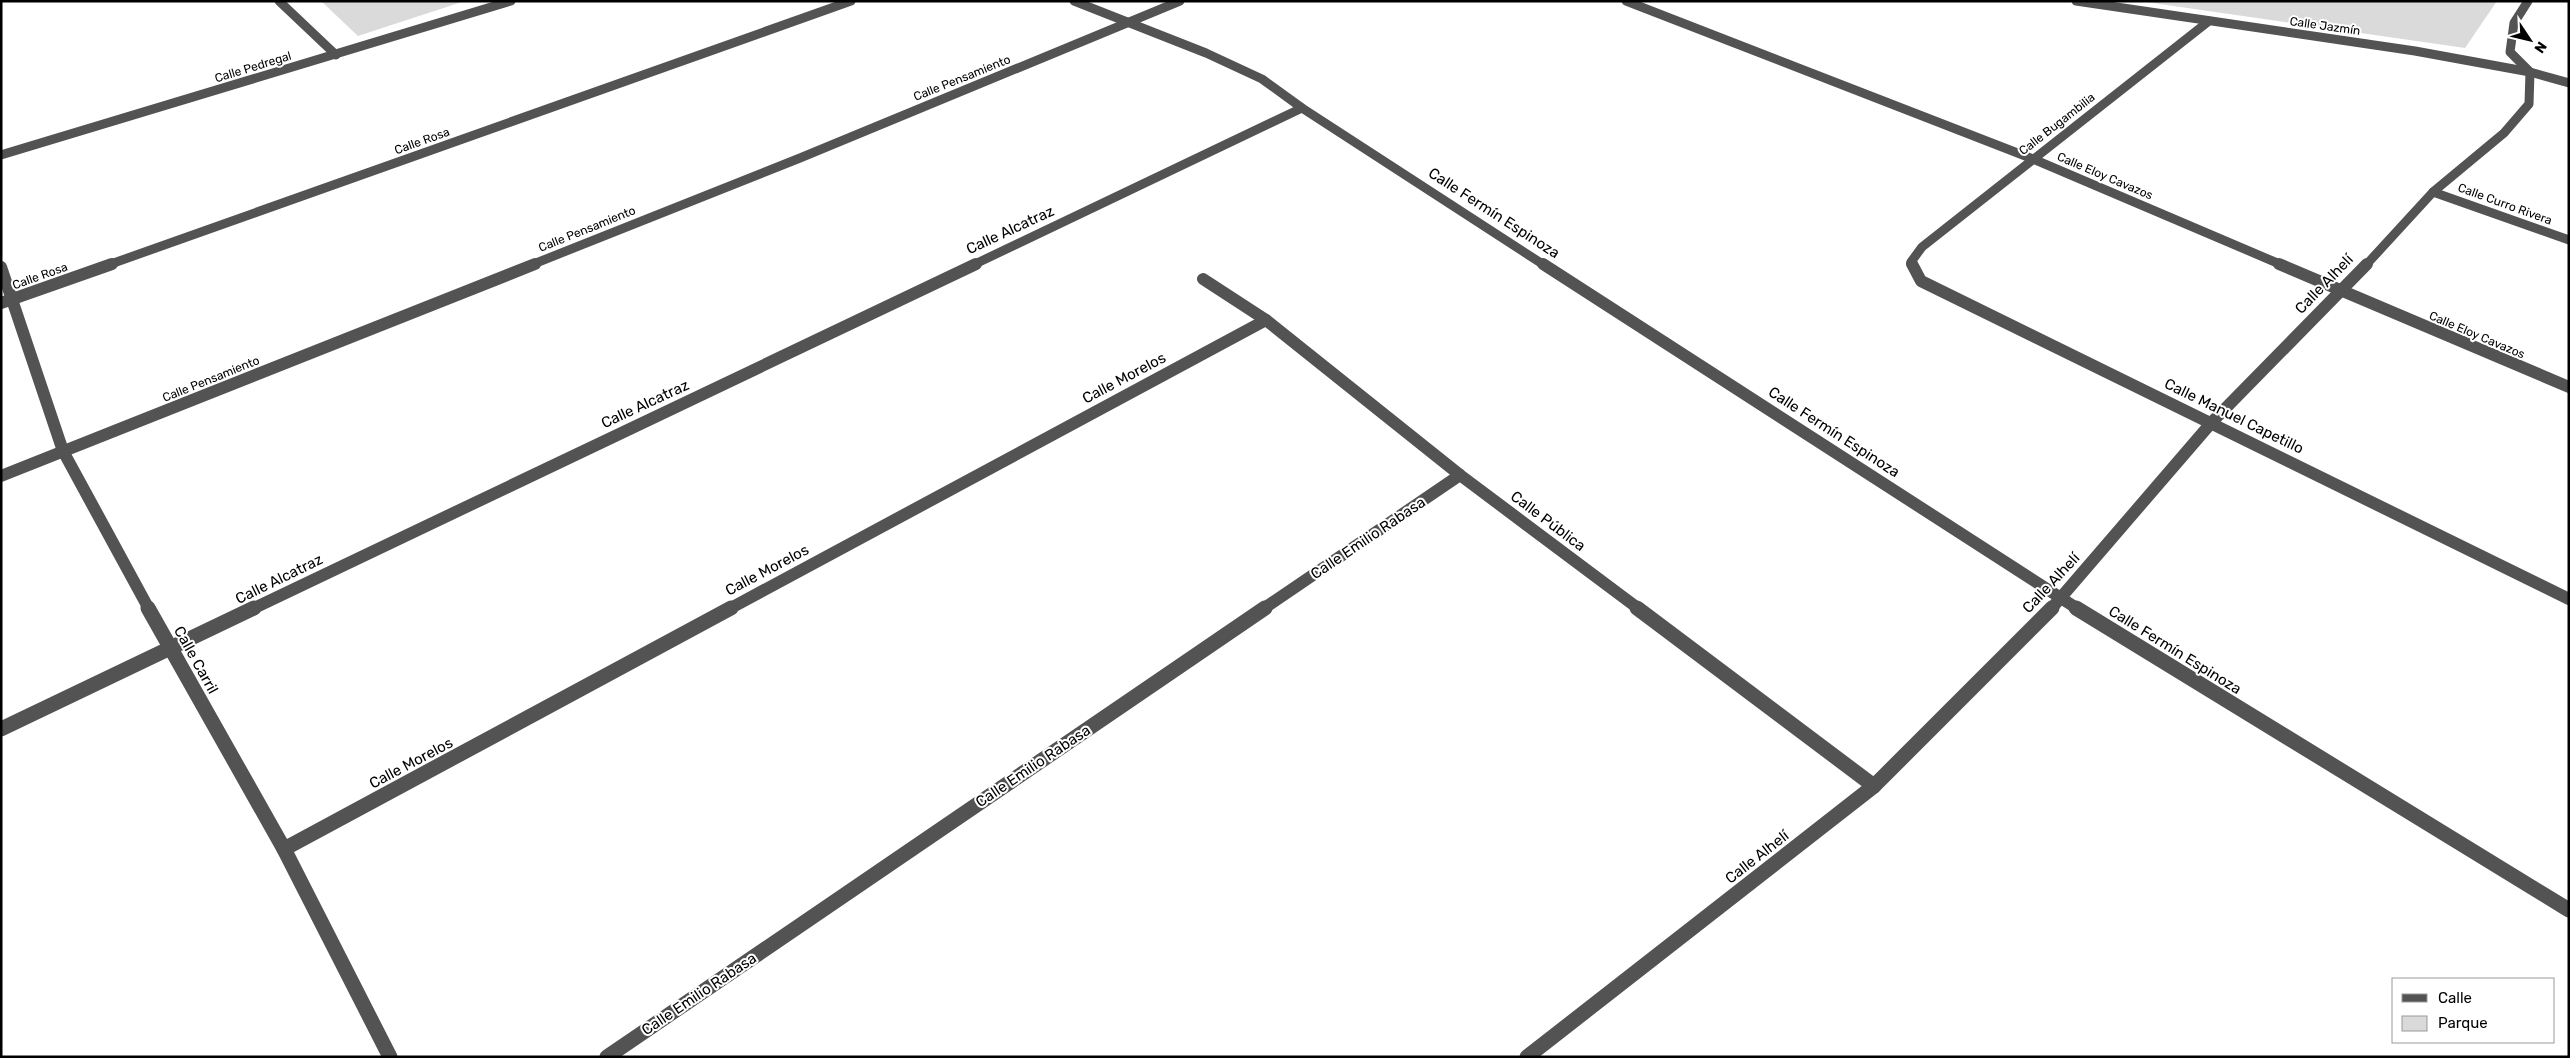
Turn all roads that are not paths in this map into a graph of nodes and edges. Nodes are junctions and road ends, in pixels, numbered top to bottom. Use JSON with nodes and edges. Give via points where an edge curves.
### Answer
{"nodes":[{"id":1,"x":279,"y":1,"type":"edge"},
{"id":2,"x":511,"y":1,"type":"edge"},
{"id":3,"x":851,"y":1,"type":"edge"},
{"id":4,"x":1074,"y":1,"type":"edge"},
{"id":5,"x":1180,"y":1,"type":"edge"},
{"id":6,"x":1626,"y":1,"type":"edge"},
{"id":7,"x":2076,"y":1,"type":"edge"},
{"id":8,"x":2528,"y":1,"type":"edge"},
{"id":9,"x":2208,"y":21,"type":"junction"},
{"id":10,"x":1127,"y":24,"type":"junction"},
{"id":11,"x":336,"y":55,"type":"junction"},
{"id":12,"x":2530,"y":72,"type":"junction"},
{"id":13,"x":2569,"y":83,"type":"edge"},
{"id":14,"x":1302,"y":108,"type":"junction"},
{"id":15,"x":1,"y":155,"type":"edge"},
{"id":16,"x":2032,"y":159,"type":"junction"},
{"id":17,"x":2433,"y":192,"type":"junction"},
{"id":18,"x":2569,"y":240,"type":"edge"},
{"id":19,"x":1922,"y":248,"type":"joint"},
{"id":20,"x":1,"y":267,"type":"edge"},
{"id":21,"x":1204,"y":278,"type":"dead end"},
{"id":22,"x":2342,"y":291,"type":"junction"},
{"id":23,"x":7,"y":301,"type":"edge"},
{"id":24,"x":1266,"y":320,"type":"junction"},
{"id":25,"x":2569,"y":387,"type":"edge"},
{"id":26,"x":2212,"y":422,"type":"junction"},
{"id":27,"x":63,"y":451,"type":"junction"},
{"id":28,"x":1460,"y":475,"type":"junction"},
{"id":29,"x":1,"y":476,"type":"edge"},
{"id":30,"x":2569,"y":598,"type":"edge"},
{"id":31,"x":2061,"y":599,"type":"junction"},
{"id":32,"x":170,"y":648,"type":"junction"},
{"id":33,"x":1,"y":729,"type":"edge"},
{"id":34,"x":1874,"y":786,"type":"junction"},
{"id":35,"x":284,"y":849,"type":"junction"},
{"id":36,"x":2569,"y":910,"type":"edge"},
{"id":37,"x":390,"y":1057,"type":"edge"},
{"id":38,"x":606,"y":1057,"type":"edge"},
{"id":39,"x":1527,"y":1057,"type":"edge"}],
"edges":[{"from":1,"to":11,"type":"street"},
{"from":2,"to":11,"type":"street","name":"Calle Pedregal"},
{"from":3,"to":23,"type":"street","name":"Calle Rosa"},
{"from":4,"to":10,"type":"street","name":"Calle Fermín Espinoza"},
{"from":5,"to":10,"type":"street","name":"Calle Pensamiento"},
{"from":6,"to":16,"type":"street","name":"Calle Eloy Cavazos"},
{"from":7,"to":9,"type":"street","name":"Calle Jazmín"},
{"from":8,"to":12,"type":"street","via":[[2514,23],[2510,52]]},
{"from":9,"to":12,"type":"street","name":"Calle Jazmín","via":[[2415,51]]},
{"from":9,"to":16,"type":"street","name":"Calle Bugambilia"},
{"from":10,"to":14,"type":"street","name":"Calle Fermín Espinoza","via":[[1206,53],[1262,79]]},
{"from":10,"to":27,"type":"street","name":"Calle Pensamiento","via":[[800,158]]},
{"from":11,"to":15,"type":"street","name":"Calle Pedregal"},
{"from":12,"to":13,"type":"street","name":"Calle Jazmín"},
{"from":12,"to":17,"type":"street","name":"Calle Alhelí","via":[[2529,104],[2504,133]]},
{"from":14,"to":31,"type":"street","name":"Calle Fermín Espinoza"},
{"from":14,"to":32,"type":"street","name":"Calle Alcatraz"},
{"from":16,"to":19,"type":"street","name":"Calle Bugambilia"},
{"from":16,"to":22,"type":"street","name":"Calle Eloy Cavazos"},
{"from":17,"to":18,"type":"street","name":"Calle Curro Rivera"},
{"from":17,"to":22,"type":"street","name":"Calle Alhelí"},
{"from":19,"to":26,"type":"street","name":"Calle Manuel Capetillo","via":[[1911,262],[1921,281]]},
{"from":20,"to":23,"type":"street","name":"Calle Carril"},
{"from":21,"to":24,"type":"street","name":"Calle Pública"},
{"from":22,"to":25,"type":"street","name":"Calle Eloy Cavazos"},
{"from":22,"to":26,"type":"street","name":"Calle Alhelí"},
{"from":23,"to":27,"type":"street","name":"Calle Carril"},
{"from":24,"to":28,"type":"street","name":"Calle Pública"},
{"from":24,"to":35,"type":"street","name":"Calle Morelos"},
{"from":26,"to":30,"type":"street","name":"Calle Manuel Capetillo"},
{"from":26,"to":31,"type":"street","name":"Calle Alhelí"},
{"from":27,"to":29,"type":"street","name":"Calle Pensamiento"},
{"from":27,"to":32,"type":"street","name":"Calle Carril"},
{"from":28,"to":34,"type":"street","name":"Calle Pública"},
{"from":28,"to":38,"type":"street","name":"Calle Emilio Rabasa"},
{"from":31,"to":34,"type":"street","name":"Calle Alhelí"},
{"from":31,"to":36,"type":"street","name":"Calle Fermín Espinoza"},
{"from":32,"to":33,"type":"street","name":"Calle Alcatraz"},
{"from":32,"to":35,"type":"street","name":"Calle Carril"},
{"from":34,"to":39,"type":"street","name":"Calle Alhelí"},
{"from":35,"to":37,"type":"street","name":"Calle Carril"}]}
